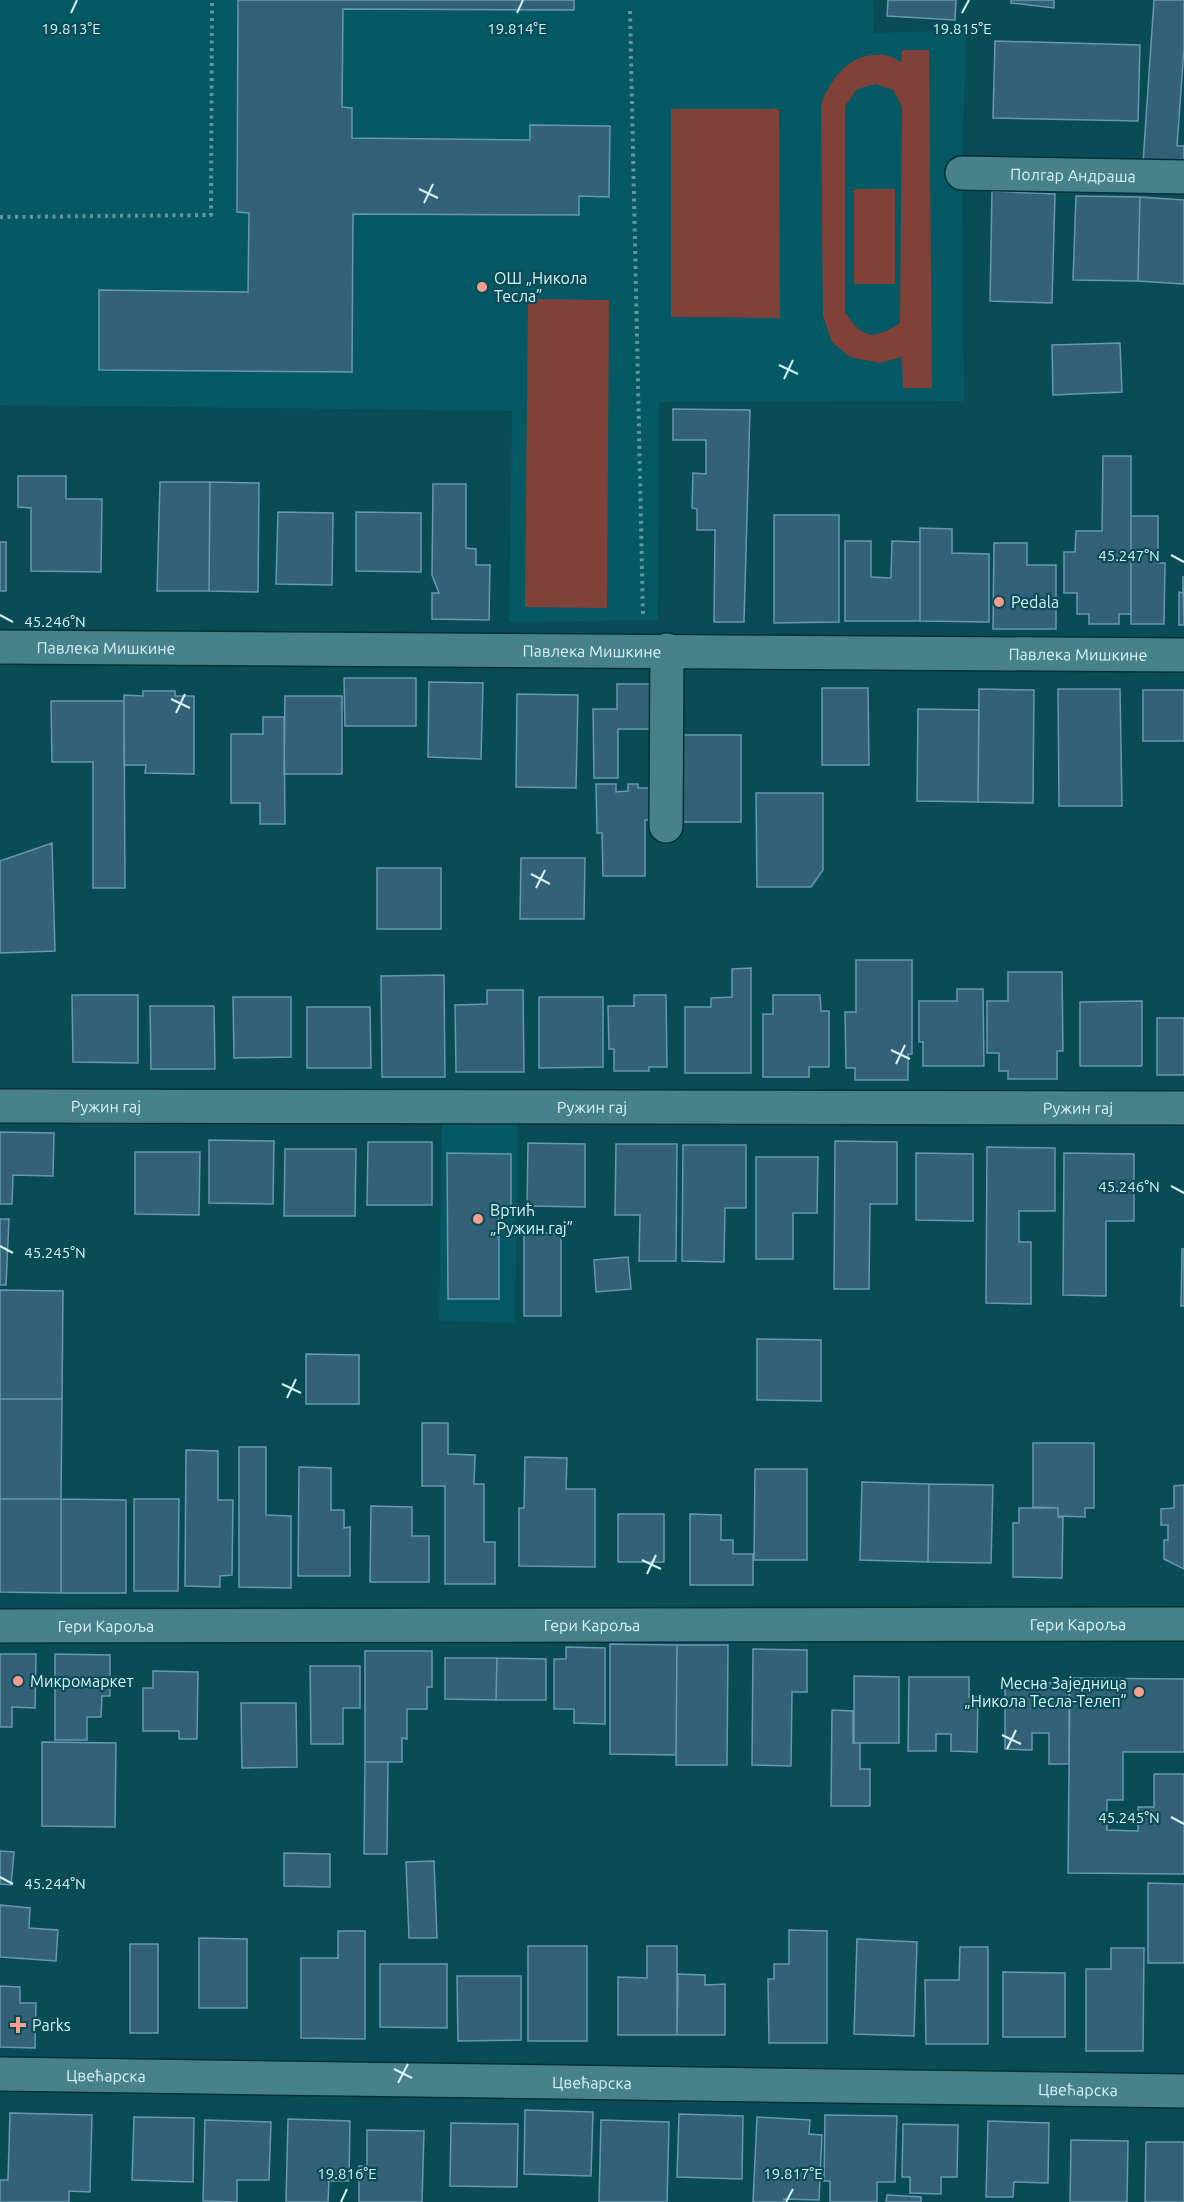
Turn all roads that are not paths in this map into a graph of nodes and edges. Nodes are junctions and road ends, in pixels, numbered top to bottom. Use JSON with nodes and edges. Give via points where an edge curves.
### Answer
{"nodes":[{"id":1,"x":962,"y":173,"type":"dead end"},
{"id":2,"x":1184,"y":177,"type":"edge"},
{"id":3,"x":0,"y":647,"type":"edge"},
{"id":4,"x":655,"y":650,"type":"junction"},
{"id":5,"x":1184,"y":655,"type":"edge"},
{"id":6,"x":666,"y":826,"type":"dead end"},
{"id":7,"x":0,"y":1106,"type":"edge"},
{"id":8,"x":1184,"y":1108,"type":"edge"},
{"id":9,"x":1184,"y":1624,"type":"edge"},
{"id":10,"x":0,"y":1626,"type":"edge"},
{"id":11,"x":0,"y":2074,"type":"edge"},
{"id":12,"x":1184,"y":2091,"type":"edge"}],
"edges":[{"from":1,"to":2,"type":"street","name":"Полгар Андраша"},
{"from":3,"to":4,"type":"street","name":"Павлека Мишкине"},
{"from":4,"to":5,"type":"street","name":"Павлека Мишкине"},
{"from":4,"to":6,"type":"street"},
{"from":7,"to":8,"type":"street","name":"Ружин гај"},
{"from":9,"to":10,"type":"street","name":"Гери Кароља"},
{"from":11,"to":12,"type":"street","name":"Цвећарска"}]}
